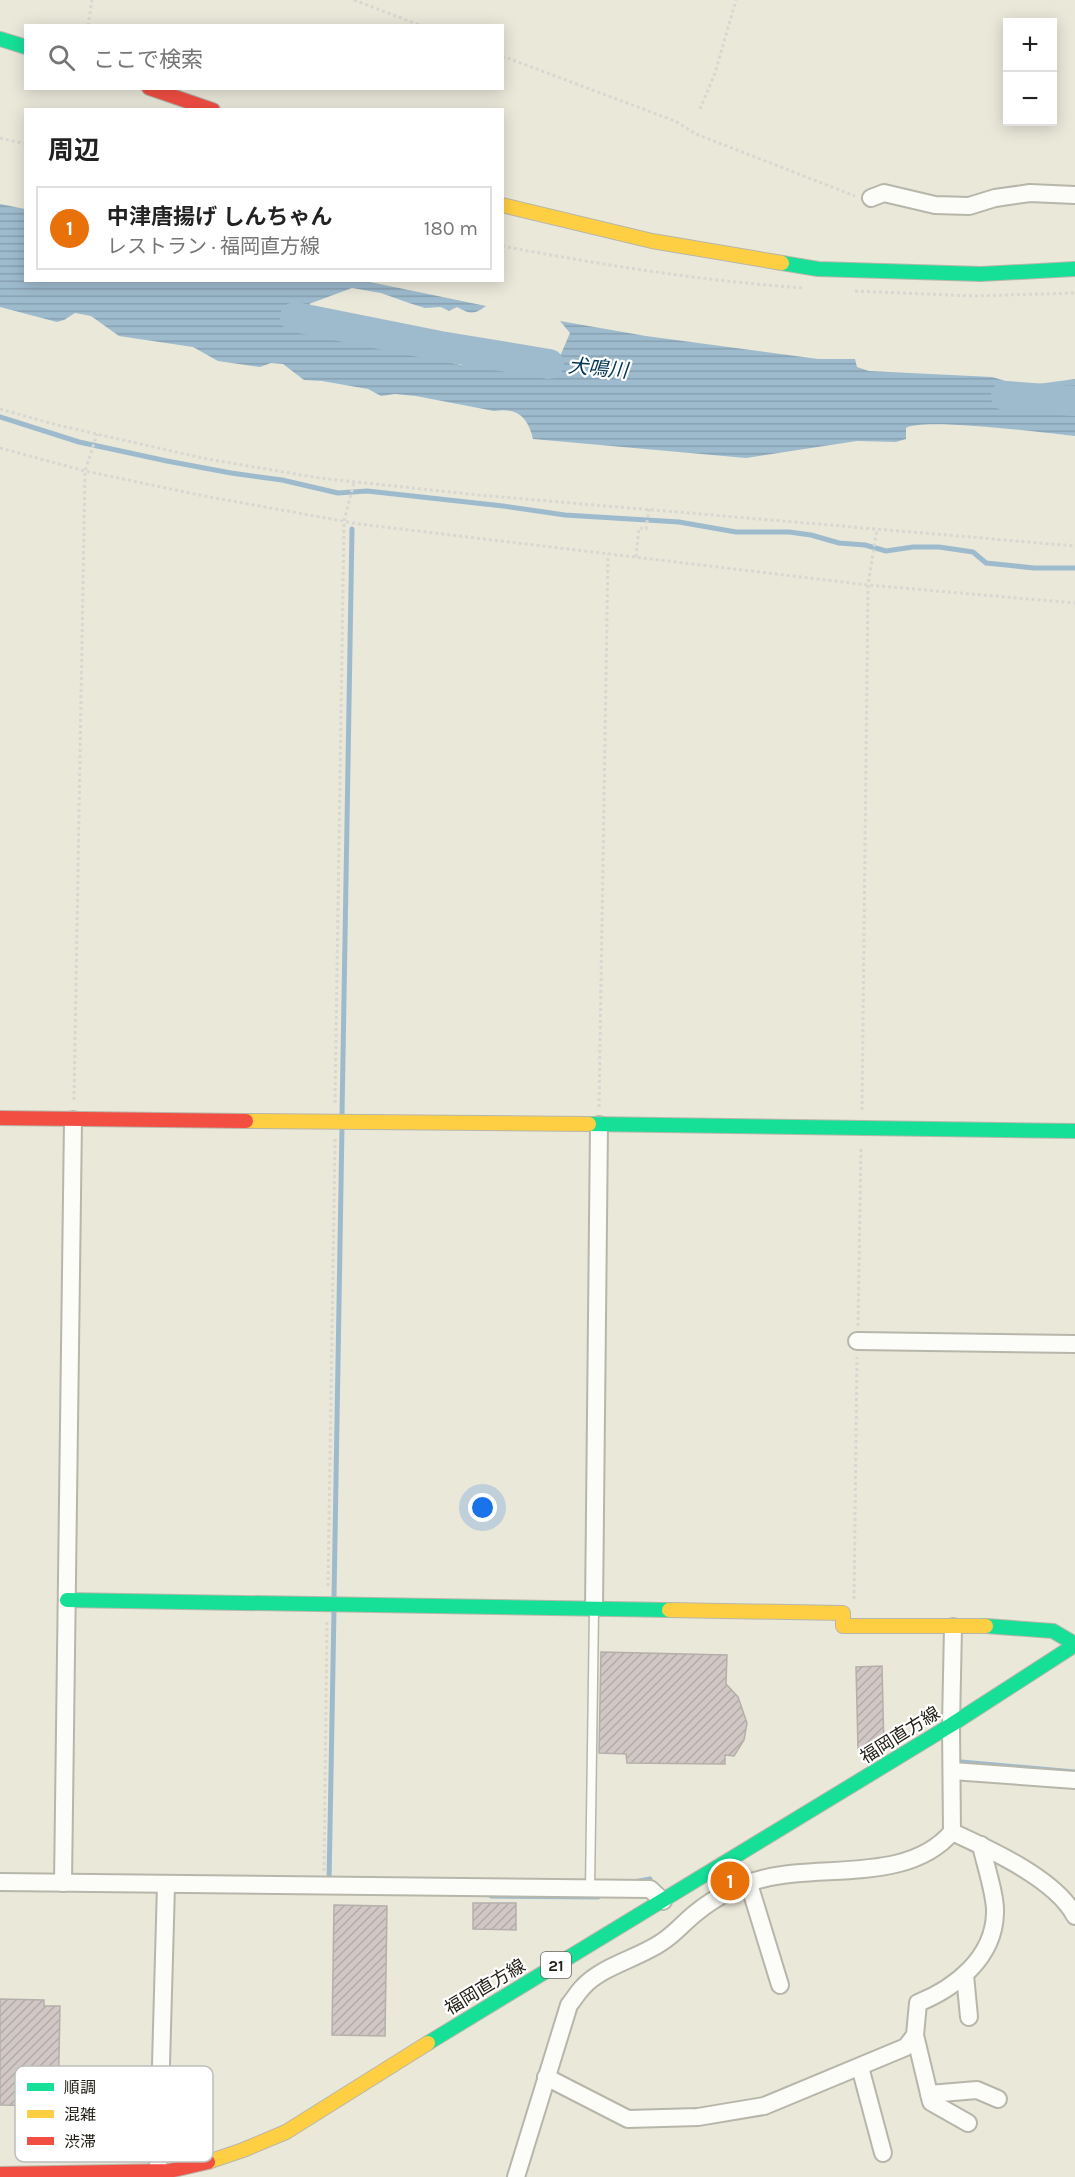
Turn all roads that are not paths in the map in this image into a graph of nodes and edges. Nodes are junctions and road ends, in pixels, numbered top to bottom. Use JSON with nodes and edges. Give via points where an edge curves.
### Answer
{"nodes":[{"id":1,"x":0,"y":39,"type":"edge"},
{"id":2,"x":24,"y":46,"type":"edge"},
{"id":3,"x":155,"y":90,"type":"edge"},
{"id":4,"x":207,"y":108,"type":"edge"},
{"id":5,"x":1075,"y":195,"type":"edge"},
{"id":6,"x":871,"y":198,"type":"road end"},
{"id":7,"x":504,"y":205,"type":"edge"},
{"id":8,"x":1075,"y":269,"type":"edge"},
{"id":9,"x":0,"y":1118,"type":"edge"},
{"id":10,"x":74,"y":1120,"type":"junction"},
{"id":11,"x":599,"y":1125,"type":"junction"},
{"id":12,"x":1075,"y":1131,"type":"edge"},
{"id":13,"x":857,"y":1341,"type":"road end"},
{"id":14,"x":1075,"y":1344,"type":"edge"},
{"id":15,"x":67,"y":1600,"type":"junction"},
{"id":16,"x":594,"y":1609,"type":"junction"},
{"id":17,"x":953,"y":1627,"type":"junction"},
{"id":18,"x":1075,"y":1645,"type":"edge"},
{"id":19,"x":951,"y":1725,"type":"junction"},
{"id":20,"x":952,"y":1771,"type":"junction"},
{"id":21,"x":1075,"y":1780,"type":"edge"},
{"id":22,"x":952,"y":1833,"type":"junction"},
{"id":23,"x":981,"y":1845,"type":"junction"},
{"id":24,"x":0,"y":1882,"type":"edge"},
{"id":25,"x":63,"y":1883,"type":"junction"},
{"id":26,"x":166,"y":1884,"type":"junction"},
{"id":27,"x":748,"y":1884,"type":"junction"},
{"id":28,"x":590,"y":1889,"type":"junction"},
{"id":29,"x":663,"y":1901,"type":"junction"},
{"id":30,"x":1075,"y":1916,"type":"edge"},
{"id":31,"x":965,"y":1976,"type":"junction"},
{"id":32,"x":780,"y":1985,"type":"dead end"},
{"id":33,"x":969,"y":2017,"type":"dead end"},
{"id":34,"x":915,"y":2035,"type":"junction"},
{"id":35,"x":165,"y":2066,"type":"edge"},
{"id":36,"x":860,"y":2067,"type":"junction"},
{"id":37,"x":546,"y":2077,"type":"junction"},
{"id":38,"x":929,"y":2094,"type":"junction"},
{"id":39,"x":998,"y":2099,"type":"dead end"},
{"id":40,"x":968,"y":2123,"type":"dead end"},
{"id":41,"x":883,"y":2154,"type":"dead end"},
{"id":42,"x":213,"y":2159,"type":"edge"},
{"id":43,"x":204,"y":2162,"type":"edge"},
{"id":44,"x":165,"y":2173,"type":"edge"},
{"id":45,"x":0,"y":2174,"type":"edge"},
{"id":46,"x":516,"y":2177,"type":"edge"}],
"edges":[{"from":1,"to":2,"type":"street"},
{"from":3,"to":4,"type":"street"},
{"from":5,"to":6,"type":"street","via":[[1030,193],[969,206],[935,205],[884,192]]},
{"from":7,"to":8,"type":"street","via":[[652,241],[818,269],[981,274]]},
{"from":9,"to":10,"type":"street"},
{"from":10,"to":11,"type":"street"},
{"from":10,"to":15,"type":"street"},
{"from":11,"to":12,"type":"street"},
{"from":11,"to":16,"type":"street"},
{"from":13,"to":14,"type":"street"},
{"from":15,"to":16,"type":"street"},
{"from":15,"to":25,"type":"street"},
{"from":16,"to":17,"type":"street","via":[[848,1613],[843,1626]]},
{"from":16,"to":28,"type":"lane"},
{"from":17,"to":18,"type":"street","via":[[1053,1631]]},
{"from":17,"to":19,"type":"street"},
{"from":18,"to":19,"type":"street","name":"福岡直方線","number":"21"},
{"from":19,"to":20,"type":"street"},
{"from":19,"to":29,"type":"street","name":"福岡直方線","number":"21"},
{"from":20,"to":21,"type":"street"},
{"from":20,"to":22,"type":"street"},
{"from":22,"to":23,"type":"street"},
{"from":22,"to":27,"type":"street","via":[[943,1843],[912,1860],[761,1879]]},
{"from":23,"to":30,"type":"street","via":[[1031,1873],[1069,1905]]},
{"from":23,"to":31,"type":"street","via":[[995,1911],[993,1930],[979,1960]]},
{"from":24,"to":25,"type":"street"},
{"from":25,"to":26,"type":"street"},
{"from":26,"to":28,"type":"street"},
{"from":26,"to":35,"type":"street"},
{"from":27,"to":32,"type":"street"},
{"from":27,"to":37,"type":"street","via":[[698,1911],[662,1942],[584,1986],[569,2005]]},
{"from":28,"to":29,"type":"street","via":[[650,1889]]},
{"from":29,"to":42,"type":"street","name":"福岡直方線","number":"21","via":[[286,2132]]},
{"from":31,"to":33,"type":"street"},
{"from":31,"to":34,"type":"street","via":[[918,2003]]},
{"from":34,"to":36,"type":"street","via":[[906,2047]]},
{"from":34,"to":38,"type":"street"},
{"from":36,"to":37,"type":"street","via":[[764,2106],[664,2120],[628,2119]]},
{"from":36,"to":41,"type":"street"},
{"from":37,"to":46,"type":"street"},
{"from":38,"to":39,"type":"street","via":[[976,2090]]},
{"from":38,"to":40,"type":"street","via":[[931,2102]]},
{"from":43,"to":44,"type":"street","name":"福岡直方線","number":"21"},
{"from":44,"to":45,"type":"street","name":"福岡直方線","number":"21"}]}
